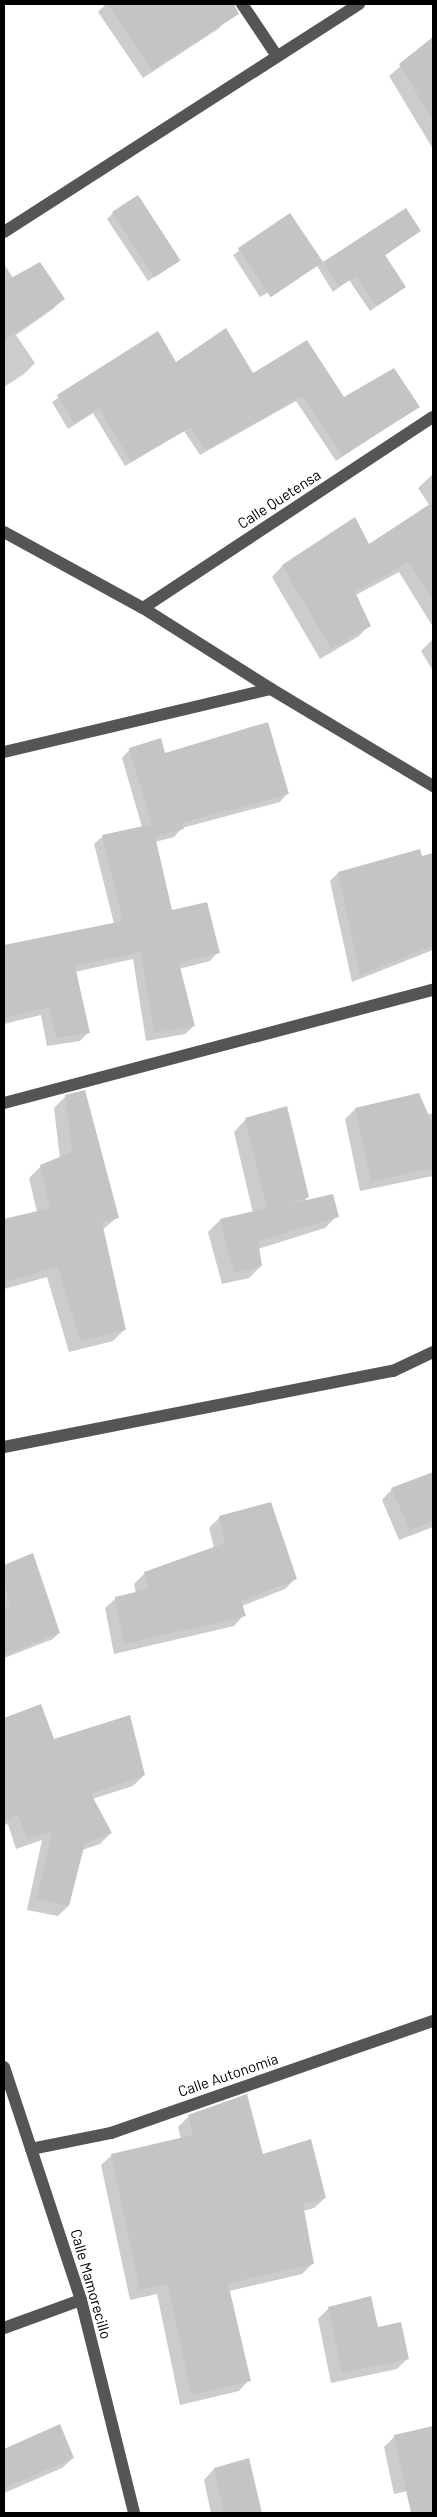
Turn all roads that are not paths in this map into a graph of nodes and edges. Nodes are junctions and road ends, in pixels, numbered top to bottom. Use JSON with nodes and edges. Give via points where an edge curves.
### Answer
{"nodes":[{"id":1,"x":242,"y":4,"type":"edge"},
{"id":2,"x":359,"y":4,"type":"edge"},
{"id":3,"x":277,"y":56,"type":"junction"},
{"id":4,"x":4,"y":232,"type":"edge"},
{"id":5,"x":433,"y":417,"type":"edge"},
{"id":6,"x":4,"y":532,"type":"edge"},
{"id":7,"x":144,"y":608,"type":"junction"},
{"id":8,"x":271,"y":690,"type":"junction"},
{"id":9,"x":4,"y":752,"type":"edge"},
{"id":10,"x":433,"y":786,"type":"edge"},
{"id":11,"x":433,"y":990,"type":"edge"},
{"id":12,"x":4,"y":1103,"type":"edge"},
{"id":13,"x":433,"y":1352,"type":"edge"},
{"id":14,"x":4,"y":1447,"type":"edge"},
{"id":15,"x":433,"y":2021,"type":"edge"},
{"id":16,"x":4,"y":2067,"type":"edge"},
{"id":17,"x":31,"y":2149,"type":"junction"},
{"id":18,"x":81,"y":2300,"type":"junction"},
{"id":19,"x":4,"y":2328,"type":"edge"},
{"id":20,"x":134,"y":2513,"type":"edge"}],
"edges":[{"from":1,"to":3,"type":"street"},
{"from":2,"to":3,"type":"street"},
{"from":3,"to":4,"type":"street"},
{"from":5,"to":7,"type":"street","name":"Calle Quetensa"},
{"from":6,"to":7,"type":"street"},
{"from":7,"to":8,"type":"street"},
{"from":8,"to":9,"type":"street"},
{"from":8,"to":10,"type":"street"},
{"from":11,"to":12,"type":"street"},
{"from":13,"to":14,"type":"street","via":[[393,1371]]},
{"from":15,"to":17,"type":"street","name":"Calle Autonomía","via":[[111,2132]]},
{"from":16,"to":17,"type":"street","name":"Calle Mamorecillo"},
{"from":17,"to":18,"type":"street","name":"Calle Mamorecillo"},
{"from":18,"to":19,"type":"street"},
{"from":18,"to":20,"type":"street","name":"Calle Mamorecillo"}]}
